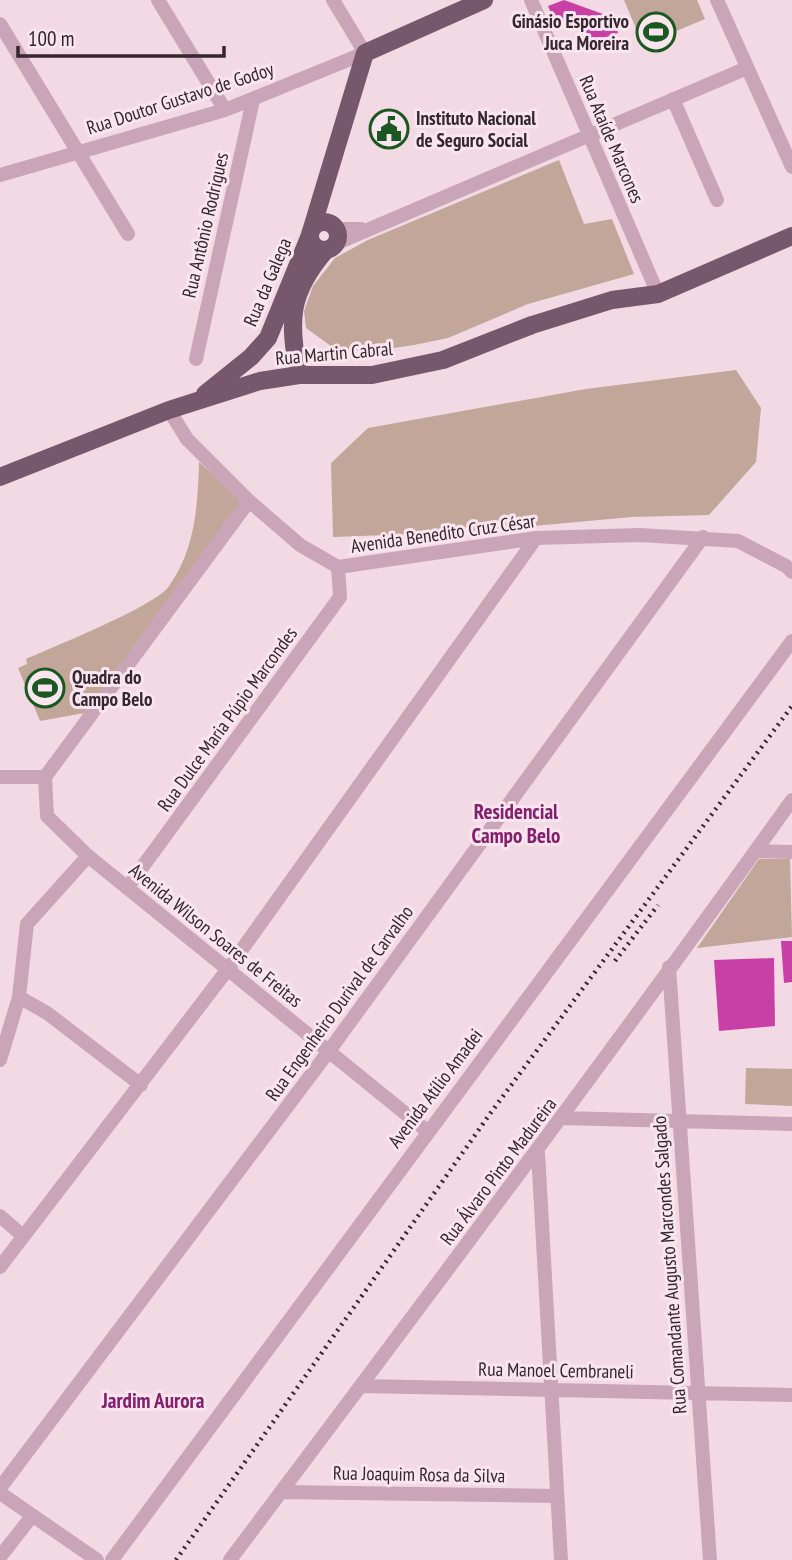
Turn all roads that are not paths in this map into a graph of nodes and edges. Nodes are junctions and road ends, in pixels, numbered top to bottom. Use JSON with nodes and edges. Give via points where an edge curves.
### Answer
{"nodes":[{"id":1,"x":158,"y":0,"type":"edge"},
{"id":2,"x":333,"y":0,"type":"edge"},
{"id":3,"x":484,"y":0,"type":"edge"},
{"id":4,"x":531,"y":0,"type":"edge"},
{"id":5,"x":717,"y":0,"type":"edge"},
{"id":6,"x":0,"y":24,"type":"edge"},
{"id":7,"x":365,"y":53,"type":"junction"},
{"id":8,"x":747,"y":68,"type":"junction"},
{"id":9,"x":673,"y":99,"type":"junction"},
{"id":10,"x":253,"y":100,"type":"junction"},
{"id":11,"x":225,"y":110,"type":"junction"},
{"id":12,"x":588,"y":134,"type":"junction"},
{"id":13,"x":78,"y":153,"type":"junction"},
{"id":14,"x":792,"y":167,"type":"edge"},
{"id":15,"x":0,"y":175,"type":"edge"},
{"id":16,"x":717,"y":200,"type":"dead end"},
{"id":17,"x":128,"y":234,"type":"dead end"},
{"id":18,"x":325,"y":235,"type":"junction"},
{"id":19,"x":792,"y":236,"type":"edge"},
{"id":20,"x":658,"y":294,"type":"junction"},
{"id":21,"x":268,"y":338,"type":"junction"},
{"id":22,"x":293,"y":346,"type":"junction"},
{"id":23,"x":251,"y":357,"type":"junction"},
{"id":24,"x":196,"y":359,"type":"dead end"},
{"id":25,"x":299,"y":375,"type":"junction"},
{"id":26,"x":260,"y":381,"type":"junction"},
{"id":27,"x":198,"y":400,"type":"junction"},
{"id":28,"x":169,"y":410,"type":"junction"},
{"id":29,"x":0,"y":477,"type":"edge"},
{"id":30,"x":249,"y":501,"type":"junction"},
{"id":31,"x":703,"y":537,"type":"junction"},
{"id":32,"x":536,"y":538,"type":"junction"},
{"id":33,"x":338,"y":567,"type":"junction"},
{"id":34,"x":792,"y":572,"type":"edge"},
{"id":35,"x":792,"y":641,"type":"edge"},
{"id":36,"x":0,"y":777,"type":"edge"},
{"id":37,"x":45,"y":777,"type":"junction"},
{"id":38,"x":792,"y":800,"type":"edge"},
{"id":39,"x":756,"y":850,"type":"junction"},
{"id":40,"x":792,"y":852,"type":"edge"},
{"id":41,"x":88,"y":856,"type":"junction"},
{"id":42,"x":127,"y":888,"type":"junction"},
{"id":43,"x":669,"y":967,"type":"junction"},
{"id":44,"x":228,"y":968,"type":"junction"},
{"id":45,"x":19,"y":997,"type":"junction"},
{"id":46,"x":328,"y":1051,"type":"junction"},
{"id":47,"x":0,"y":1060,"type":"edge"},
{"id":48,"x":141,"y":1085,"type":"junction"},
{"id":49,"x":562,"y":1118,"type":"junction"},
{"id":50,"x":679,"y":1120,"type":"junction"},
{"id":51,"x":792,"y":1124,"type":"edge"},
{"id":52,"x":428,"y":1131,"type":"junction"},
{"id":53,"x":538,"y":1153,"type":"junction"},
{"id":54,"x":0,"y":1216,"type":"edge"},
{"id":55,"x":23,"y":1236,"type":"junction"},
{"id":56,"x":0,"y":1267,"type":"edge"},
{"id":57,"x":361,"y":1385,"type":"junction"},
{"id":58,"x":550,"y":1389,"type":"junction"},
{"id":59,"x":698,"y":1393,"type":"junction"},
{"id":60,"x":792,"y":1395,"type":"edge"},
{"id":61,"x":0,"y":1490,"type":"edge"},
{"id":62,"x":281,"y":1492,"type":"junction"},
{"id":63,"x":557,"y":1496,"type":"junction"},
{"id":64,"x":32,"y":1516,"type":"junction"},
{"id":65,"x":0,"y":1557,"type":"edge"},
{"id":66,"x":97,"y":1560,"type":"edge"},
{"id":67,"x":112,"y":1560,"type":"edge"},
{"id":68,"x":230,"y":1560,"type":"edge"},
{"id":69,"x":561,"y":1560,"type":"edge"},
{"id":70,"x":710,"y":1560,"type":"edge"}],
"edges":[{"from":1,"to":11,"type":"street"},
{"from":2,"to":7,"type":"street"},
{"from":3,"to":7,"type":"main road","name":"Rua Doutor Gustavo de Godoy"},
{"from":4,"to":12,"type":"street","name":"Rua Ataíde Marcones"},
{"from":5,"to":8,"type":"street"},
{"from":6,"to":13,"type":"street"},
{"from":7,"to":10,"type":"street","name":"Rua Doutor Gustavo de Godoy"},
{"from":7,"to":18,"type":"main road","name":"Rua da Galega","via":[[325,185]]},
{"from":8,"to":9,"type":"street"},
{"from":8,"to":14,"type":"street"},
{"from":9,"to":12,"type":"street"},
{"from":9,"to":16,"type":"street"},
{"from":10,"to":11,"type":"street","name":"Rua Doutor Gustavo de Godoy"},
{"from":10,"to":24,"type":"street","name":"Rua Antônio Rodrigues"},
{"from":11,"to":13,"type":"street","name":"Rua Doutor Gustavo de Godoy"},
{"from":12,"to":18,"type":"street","via":[[379,225]]},
{"from":12,"to":20,"type":"street","name":"Rua Ataíde Marcones"},
{"from":13,"to":15,"type":"street","name":"Rua Doutor Gustavo de Godoy"},
{"from":13,"to":17,"type":"street"},
{"from":18,"to":21,"type":"main road","name":"Rua da Galega"},
{"from":18,"to":22,"type":"main road","name":"Rua da Galega","via":[[297,294],[291,320]]},
{"from":19,"to":20,"type":"main road","name":"Rua Martin Cabral"},
{"from":20,"to":25,"type":"main road","name":"Rua Martin Cabral","via":[[598,304],[532,324],[443,360],[372,375]]},
{"from":21,"to":22,"type":"main road"},
{"from":21,"to":23,"type":"main road","name":"Rua da Galega"},
{"from":22,"to":25,"type":"main road","name":"Rua da Galega"},
{"from":23,"to":26,"type":"main road"},
{"from":23,"to":27,"type":"main road","name":"Rua da Galega"},
{"from":25,"to":26,"type":"main road","name":"Rua Martin Cabral"},
{"from":26,"to":27,"type":"main road","name":"Rua Martin Cabral"},
{"from":27,"to":28,"type":"main road","name":"Rua Martin Cabral"},
{"from":28,"to":29,"type":"main road","name":"Rua Martin Cabral"},
{"from":28,"to":30,"type":"street","name":"Avenida Benedito Cruz César","via":[[187,439]]},
{"from":30,"to":33,"type":"street","name":"Avenida Benedito Cruz César","via":[[300,545]]},
{"from":30,"to":37,"type":"street"},
{"from":31,"to":32,"type":"street","name":"Avenida Benedito Cruz César"},
{"from":31,"to":34,"type":"street","via":[[738,541]]},
{"from":31,"to":46,"type":"street","name":"Rua Engenheiro Durival de Carvalho"},
{"from":32,"to":33,"type":"street","name":"Avenida Benedito Cruz César"},
{"from":32,"to":44,"type":"street"},
{"from":33,"to":42,"type":"street","name":"Rua Dulce Maria Púpio Marcondes","via":[[340,597]]},
{"from":35,"to":52,"type":"street","name":"Avenida Atílio Amadei"},
{"from":36,"to":37,"type":"street"},
{"from":37,"to":41,"type":"street","name":"Avenida Wilson Soares de Freitas","via":[[47,816]]},
{"from":38,"to":39,"type":"street","name":"Rua Álvaro Pinto Madureira"},
{"from":39,"to":40,"type":"street"},
{"from":39,"to":43,"type":"street","name":"Rua Álvaro Pinto Madureira"},
{"from":41,"to":42,"type":"street","name":"Avenida Wilson Soares de Freitas"},
{"from":41,"to":45,"type":"street","via":[[27,924]]},
{"from":42,"to":44,"type":"street","name":"Avenida Wilson Soares de Freitas"},
{"from":43,"to":49,"type":"street","name":"Rua Álvaro Pinto Madureira"},
{"from":43,"to":50,"type":"street","name":"Rua Comandante Augusto Marcondes Salgado"},
{"from":44,"to":46,"type":"street","name":"Avenida Wilson Soares de Freitas"},
{"from":44,"to":48,"type":"street"},
{"from":45,"to":47,"type":"street"},
{"from":45,"to":48,"type":"street"},
{"from":46,"to":52,"type":"street","name":"Avenida Wilson Soares de Freitas"},
{"from":46,"to":61,"type":"street","name":"Rua Engenheiro Durival de Carvalho"},
{"from":48,"to":55,"type":"street"},
{"from":49,"to":50,"type":"street"},
{"from":49,"to":53,"type":"street","name":"Rua Álvaro Pinto Madureira"},
{"from":50,"to":51,"type":"street"},
{"from":50,"to":59,"type":"street","name":"Rua Comandante Augusto Marcondes Salgado"},
{"from":52,"to":67,"type":"street","name":"Avenida Atílio Amadei"},
{"from":53,"to":57,"type":"street","name":"Rua Álvaro Pinto Madureira"},
{"from":53,"to":58,"type":"street"},
{"from":54,"to":55,"type":"street"},
{"from":55,"to":56,"type":"street"},
{"from":57,"to":58,"type":"street","name":"Rua Manoel Cembraneli"},
{"from":57,"to":62,"type":"street","name":"Rua Álvaro Pinto Madureira"},
{"from":58,"to":59,"type":"street","name":"Rua Manoel Cembraneli"},
{"from":58,"to":63,"type":"street"},
{"from":59,"to":60,"type":"street","name":"Rua Manoel Cembraneli"},
{"from":59,"to":70,"type":"street","name":"Rua Comandante Augusto Marcondes Salgado"},
{"from":61,"to":64,"type":"street"},
{"from":62,"to":63,"type":"street","name":"Rua Joaquim Rosa da Silva"},
{"from":62,"to":68,"type":"street","name":"Rua Álvaro Pinto Madureira"},
{"from":63,"to":69,"type":"street"},
{"from":64,"to":65,"type":"street"},
{"from":64,"to":66,"type":"street"}]}
